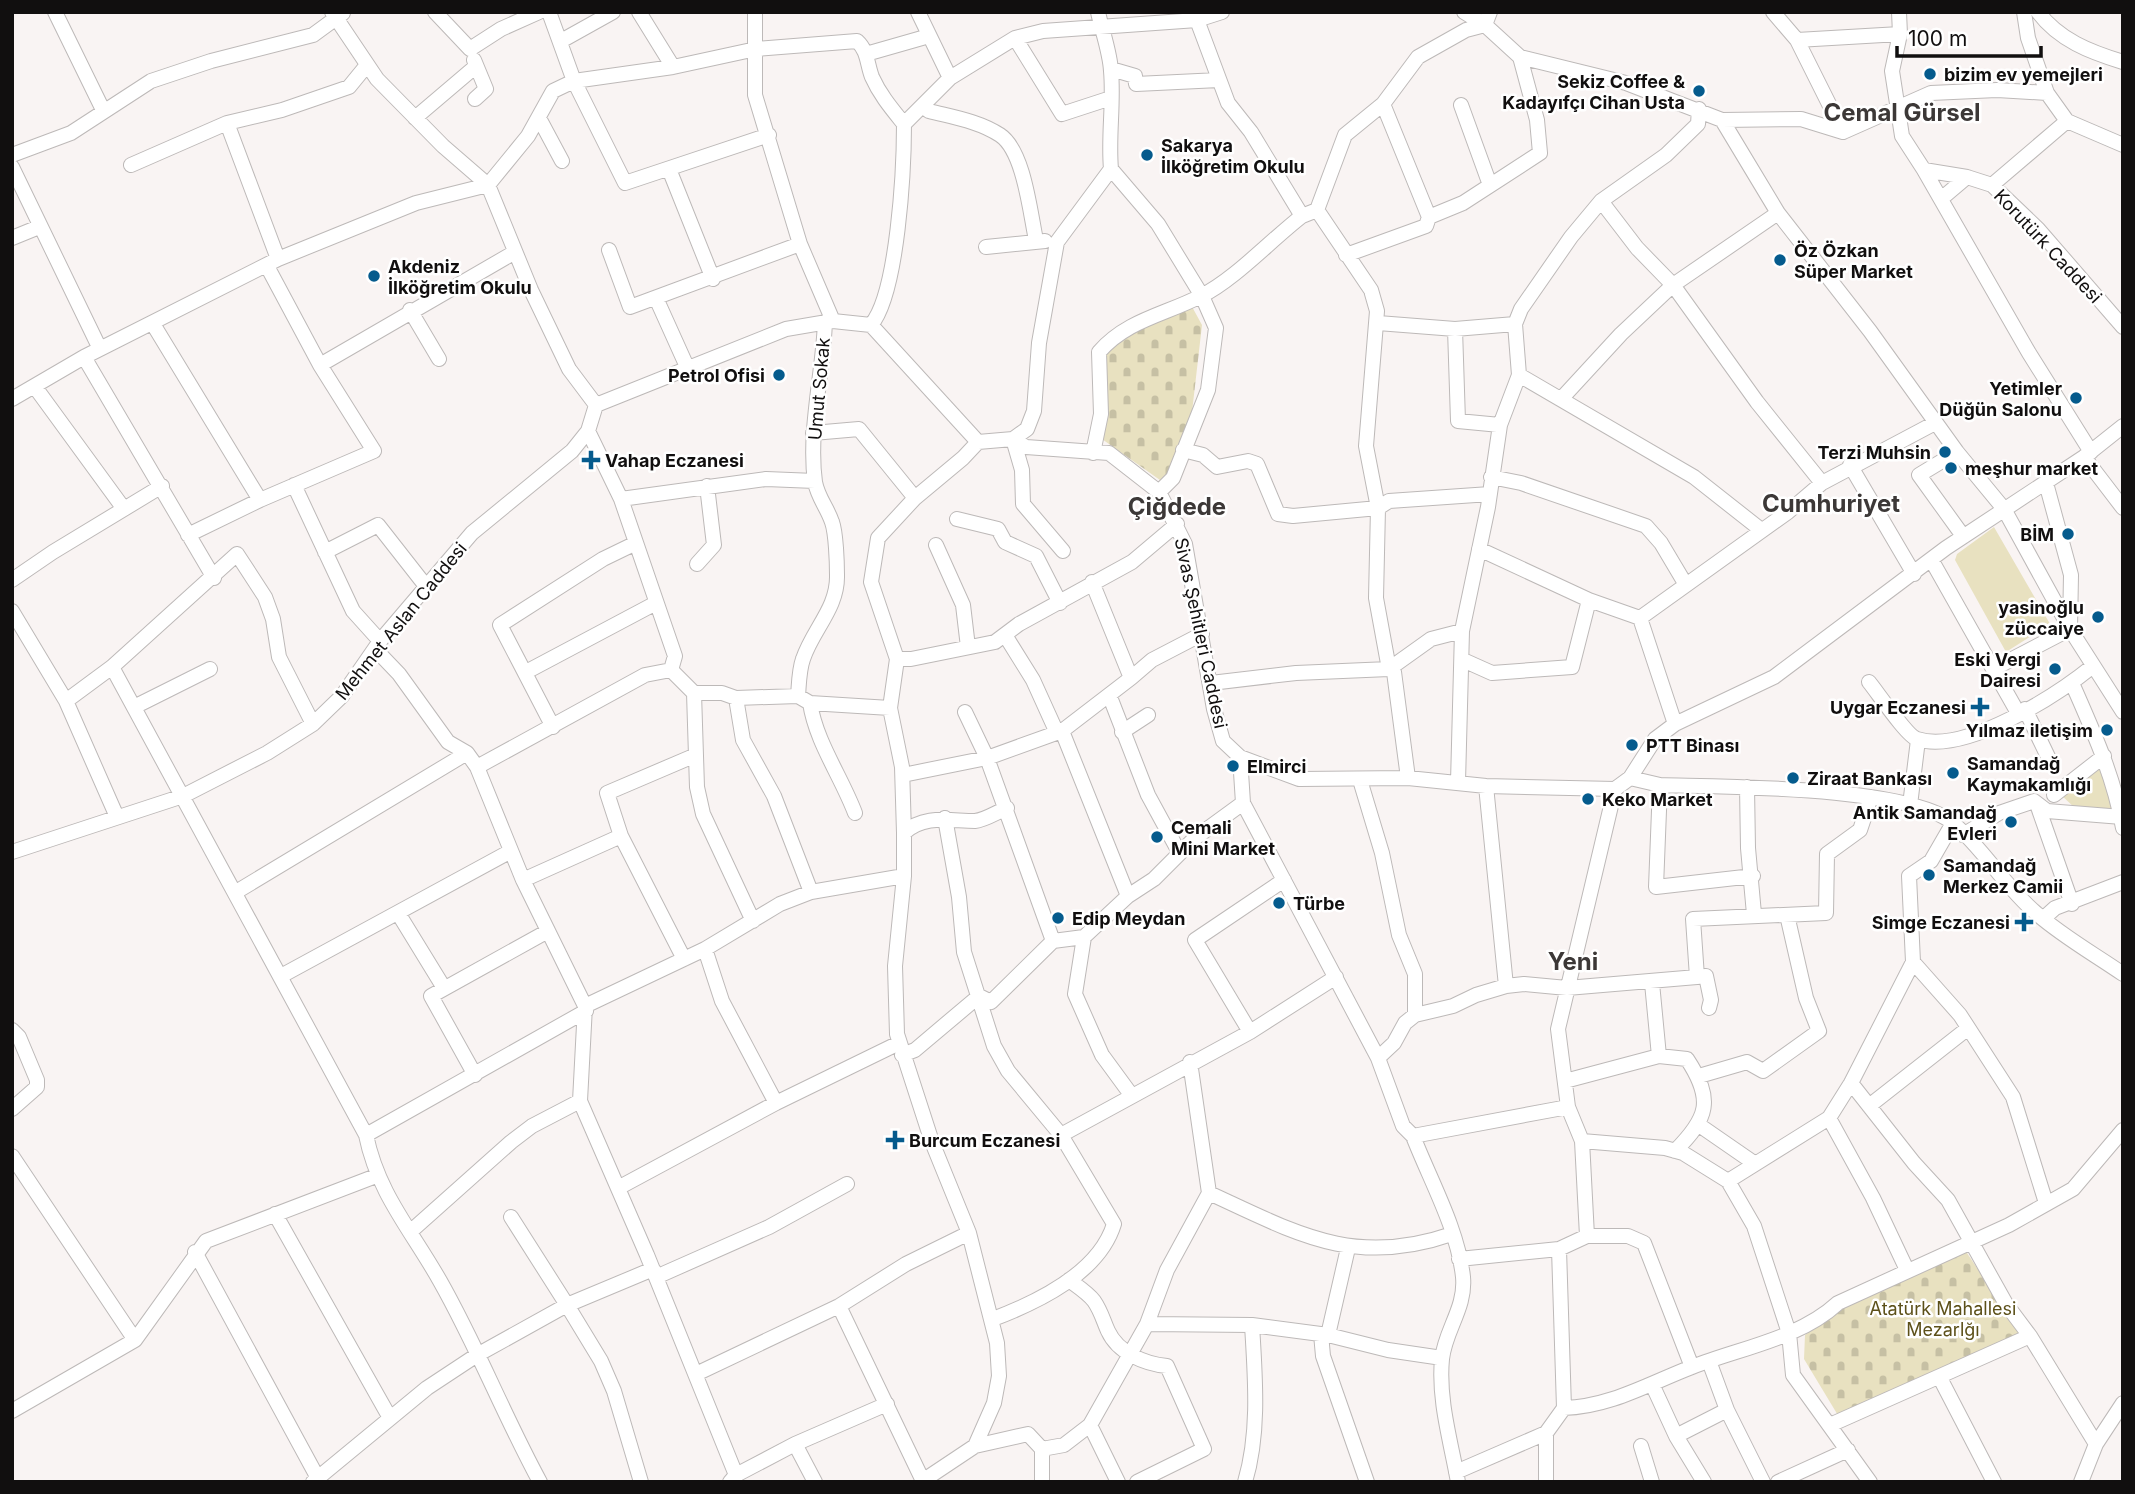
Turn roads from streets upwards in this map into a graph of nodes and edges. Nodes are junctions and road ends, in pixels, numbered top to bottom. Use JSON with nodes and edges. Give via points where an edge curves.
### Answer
{"nodes":[{"id":1,"x":55,"y":12,"type":"edge"},
{"id":2,"x":435,"y":12,"type":"edge"},
{"id":3,"x":539,"y":12,"type":"edge"},
{"id":4,"x":549,"y":12,"type":"edge"},
{"id":5,"x":613,"y":12,"type":"edge"},
{"id":6,"x":639,"y":12,"type":"edge"},
{"id":7,"x":755,"y":12,"type":"edge"},
{"id":8,"x":918,"y":12,"type":"edge"},
{"id":9,"x":1222,"y":12,"type":"edge"},
{"id":10,"x":1464,"y":12,"type":"edge"},
{"id":11,"x":1773,"y":12,"type":"edge"},
{"id":12,"x":1899,"y":12,"type":"edge"},
{"id":13,"x":2024,"y":12,"type":"edge"},
{"id":14,"x":2038,"y":12,"type":"edge"},
{"id":15,"x":338,"y":14,"type":"edge"},
{"id":16,"x":1100,"y":19,"type":"edge"},
{"id":17,"x":1488,"y":19,"type":"edge"},
{"id":18,"x":1197,"y":20,"type":"junction"},
{"id":19,"x":1900,"y":34,"type":"junction"},
{"id":20,"x":929,"y":36,"type":"junction"},
{"id":21,"x":1015,"y":38,"type":"junction"},
{"id":22,"x":1797,"y":40,"type":"junction"},
{"id":23,"x":561,"y":41,"type":"junction"},
{"id":24,"x":470,"y":49,"type":"junction"},
{"id":25,"x":756,"y":49,"type":"junction"},
{"id":26,"x":866,"y":54,"type":"junction"},
{"id":27,"x":1520,"y":57,"type":"junction"},
{"id":28,"x":2123,"y":62,"type":"edge"},
{"id":29,"x":367,"y":65,"type":"junction"},
{"id":30,"x":475,"y":67,"type":"junction"},
{"id":31,"x":673,"y":67,"type":"junction"},
{"id":32,"x":1111,"y":69,"type":"junction"},
{"id":33,"x":950,"y":78,"type":"junction"},
{"id":34,"x":1219,"y":80,"type":"junction"},
{"id":35,"x":574,"y":81,"type":"junction"},
{"id":36,"x":2048,"y":93,"type":"junction"},
{"id":37,"x":1111,"y":98,"type":"junction"},
{"id":38,"x":475,"y":99,"type":"dead end"},
{"id":39,"x":1383,"y":104,"type":"junction"},
{"id":40,"x":1461,"y":105,"type":"dead end"},
{"id":41,"x":922,"y":106,"type":"junction"},
{"id":42,"x":1897,"y":108,"type":"junction"},
{"id":43,"x":1699,"y":109,"type":"junction"},
{"id":44,"x":103,"y":110,"type":"junction"},
{"id":45,"x":415,"y":118,"type":"junction"},
{"id":46,"x":539,"y":118,"type":"junction"},
{"id":47,"x":1722,"y":120,"type":"junction"},
{"id":48,"x":2067,"y":121,"type":"junction"},
{"id":49,"x":227,"y":123,"type":"junction"},
{"id":50,"x":904,"y":124,"type":"junction"},
{"id":51,"x":1843,"y":132,"type":"junction"},
{"id":52,"x":769,"y":135,"type":"junction"},
{"id":53,"x":2123,"y":145,"type":"edge"},
{"id":54,"x":12,"y":155,"type":"edge"},
{"id":55,"x":562,"y":162,"type":"dead end"},
{"id":56,"x":131,"y":165,"type":"dead end"},
{"id":57,"x":12,"y":167,"type":"edge"},
{"id":58,"x":669,"y":169,"type":"junction"},
{"id":59,"x":1111,"y":169,"type":"junction"},
{"id":60,"x":1924,"y":170,"type":"junction"},
{"id":61,"x":1967,"y":177,"type":"junction"},
{"id":62,"x":488,"y":185,"type":"junction"},
{"id":63,"x":1490,"y":185,"type":"junction"},
{"id":64,"x":1992,"y":185,"type":"junction"},
{"id":65,"x":1941,"y":199,"type":"junction"},
{"id":66,"x":1601,"y":201,"type":"junction"},
{"id":67,"x":1317,"y":210,"type":"junction"},
{"id":68,"x":1778,"y":213,"type":"junction"},
{"id":69,"x":1303,"y":216,"type":"junction"},
{"id":70,"x":1429,"y":217,"type":"junction"},
{"id":71,"x":39,"y":227,"type":"junction"},
{"id":72,"x":12,"y":238,"type":"edge"},
{"id":73,"x":1037,"y":240,"type":"junction"},
{"id":74,"x":1057,"y":242,"type":"junction"},
{"id":75,"x":800,"y":244,"type":"junction"},
{"id":76,"x":986,"y":247,"type":"dead end"},
{"id":77,"x":609,"y":250,"type":"dead end"},
{"id":78,"x":515,"y":252,"type":"junction"},
{"id":79,"x":1346,"y":255,"type":"junction"},
{"id":80,"x":273,"y":262,"type":"junction"},
{"id":81,"x":713,"y":279,"type":"junction"},
{"id":82,"x":1673,"y":285,"type":"junction"},
{"id":83,"x":1202,"y":296,"type":"junction"},
{"id":84,"x":656,"y":299,"type":"junction"},
{"id":85,"x":410,"y":310,"type":"junction"},
{"id":86,"x":829,"y":321,"type":"junction"},
{"id":87,"x":1378,"y":323,"type":"junction"},
{"id":88,"x":153,"y":324,"type":"junction"},
{"id":89,"x":1515,"y":324,"type":"junction"},
{"id":90,"x":871,"y":325,"type":"junction"},
{"id":91,"x":2123,"y":327,"type":"edge"},
{"id":92,"x":1455,"y":329,"type":"junction"},
{"id":93,"x":100,"y":349,"type":"junction"},
{"id":94,"x":84,"y":357,"type":"junction"},
{"id":95,"x":439,"y":359,"type":"dead end"},
{"id":96,"x":320,"y":365,"type":"junction"},
{"id":97,"x":688,"y":369,"type":"junction"},
{"id":98,"x":1519,"y":375,"type":"junction"},
{"id":99,"x":35,"y":387,"type":"junction"},
{"id":100,"x":1562,"y":397,"type":"junction"},
{"id":101,"x":12,"y":399,"type":"edge"},
{"id":102,"x":596,"y":405,"type":"junction"},
{"id":103,"x":1935,"y":423,"type":"junction"},
{"id":104,"x":1500,"y":425,"type":"junction"},
{"id":105,"x":2123,"y":426,"type":"edge"},
{"id":106,"x":588,"y":431,"type":"junction"},
{"id":107,"x":813,"y":433,"type":"junction"},
{"id":108,"x":1013,"y":439,"type":"junction"},
{"id":109,"x":978,"y":442,"type":"junction"},
{"id":110,"x":1183,"y":450,"type":"junction"},
{"id":111,"x":1957,"y":452,"type":"junction"},
{"id":112,"x":1093,"y":453,"type":"junction"},
{"id":113,"x":2088,"y":454,"type":"junction"},
{"id":114,"x":1850,"y":465,"type":"junction"},
{"id":115,"x":1491,"y":477,"type":"junction"},
{"id":116,"x":815,"y":481,"type":"junction"},
{"id":117,"x":1822,"y":483,"type":"junction"},
{"id":118,"x":2046,"y":483,"type":"junction"},
{"id":119,"x":294,"y":485,"type":"junction"},
{"id":120,"x":162,"y":486,"type":"junction"},
{"id":121,"x":707,"y":486,"type":"junction"},
{"id":122,"x":1159,"y":492,"type":"junction"},
{"id":123,"x":1490,"y":494,"type":"junction"},
{"id":124,"x":915,"y":498,"type":"junction"},
{"id":125,"x":621,"y":499,"type":"junction"},
{"id":126,"x":260,"y":500,"type":"junction"},
{"id":127,"x":1378,"y":508,"type":"junction"},
{"id":128,"x":2123,"y":508,"type":"edge"},
{"id":129,"x":124,"y":509,"type":"junction"},
{"id":130,"x":2004,"y":509,"type":"junction"},
{"id":131,"x":957,"y":519,"type":"dead end"},
{"id":132,"x":1177,"y":524,"type":"junction"},
{"id":133,"x":1760,"y":529,"type":"junction"},
{"id":134,"x":188,"y":535,"type":"junction"},
{"id":135,"x":1962,"y":536,"type":"junction"},
{"id":136,"x":636,"y":543,"type":"junction"},
{"id":137,"x":936,"y":545,"type":"dead end"},
{"id":138,"x":1479,"y":549,"type":"junction"},
{"id":139,"x":1063,"y":551,"type":"dead end"},
{"id":140,"x":325,"y":552,"type":"junction"},
{"id":141,"x":1932,"y":561,"type":"junction"},
{"id":142,"x":697,"y":564,"type":"dead end"},
{"id":143,"x":1914,"y":573,"type":"junction"},
{"id":144,"x":214,"y":578,"type":"junction"},
{"id":145,"x":12,"y":580,"type":"edge"},
{"id":146,"x":1092,"y":582,"type":"junction"},
{"id":147,"x":425,"y":585,"type":"junction"},
{"id":148,"x":1686,"y":585,"type":"junction"},
{"id":149,"x":1589,"y":600,"type":"junction"},
{"id":150,"x":656,"y":603,"type":"junction"},
{"id":151,"x":1060,"y":603,"type":"junction"},
{"id":152,"x":12,"y":611,"type":"edge"},
{"id":153,"x":1640,"y":618,"type":"junction"},
{"id":154,"x":2070,"y":629,"type":"junction"},
{"id":155,"x":1462,"y":631,"type":"junction"},
{"id":156,"x":1202,"y":634,"type":"junction"},
{"id":157,"x":1005,"y":635,"type":"junction"},
{"id":158,"x":378,"y":646,"type":"junction"},
{"id":159,"x":968,"y":647,"type":"junction"},
{"id":160,"x":897,"y":659,"type":"junction"},
{"id":161,"x":1463,"y":660,"type":"junction"},
{"id":162,"x":2093,"y":666,"type":"junction"},
{"id":163,"x":113,"y":667,"type":"junction"},
{"id":164,"x":1995,"y":668,"type":"junction"},
{"id":165,"x":210,"y":669,"type":"dead end"},
{"id":166,"x":1390,"y":669,"type":"junction"},
{"id":167,"x":671,"y":670,"type":"junction"},
{"id":168,"x":526,"y":672,"type":"junction"},
{"id":169,"x":1131,"y":678,"type":"junction"},
{"id":170,"x":1869,"y":681,"type":"dead end"},
{"id":171,"x":1211,"y":683,"type":"junction"},
{"id":172,"x":2072,"y":683,"type":"junction"},
{"id":173,"x":2118,"y":692,"type":"edge"},
{"id":174,"x":694,"y":693,"type":"junction"},
{"id":175,"x":1110,"y":697,"type":"junction"},
{"id":176,"x":736,"y":698,"type":"junction"},
{"id":177,"x":804,"y":699,"type":"junction"},
{"id":178,"x":66,"y":701,"type":"junction"},
{"id":179,"x":135,"y":707,"type":"junction"},
{"id":180,"x":890,"y":708,"type":"junction"},
{"id":181,"x":2022,"y":711,"type":"junction"},
{"id":182,"x":965,"y":712,"type":"dead end"},
{"id":183,"x":2123,"y":712,"type":"edge"},
{"id":184,"x":1148,"y":715,"type":"dead end"},
{"id":185,"x":313,"y":724,"type":"junction"},
{"id":186,"x":1675,"y":724,"type":"junction"},
{"id":187,"x":553,"y":727,"type":"junction"},
{"id":188,"x":1059,"y":732,"type":"junction"},
{"id":189,"x":1122,"y":732,"type":"junction"},
{"id":190,"x":1918,"y":740,"type":"junction"},
{"id":191,"x":467,"y":753,"type":"junction"},
{"id":192,"x":696,"y":755,"type":"junction"},
{"id":193,"x":2104,"y":756,"type":"junction"},
{"id":194,"x":1240,"y":757,"type":"junction"},
{"id":195,"x":987,"y":758,"type":"junction"},
{"id":196,"x":2051,"y":764,"type":"dead end"},
{"id":197,"x":477,"y":768,"type":"junction"},
{"id":198,"x":903,"y":775,"type":"junction"},
{"id":199,"x":1408,"y":778,"type":"junction"},
{"id":200,"x":1630,"y":778,"type":"junction"},
{"id":201,"x":1360,"y":780,"type":"junction"},
{"id":202,"x":1458,"y":782,"type":"junction"},
{"id":203,"x":1660,"y":785,"type":"junction"},
{"id":204,"x":1486,"y":786,"type":"junction"},
{"id":205,"x":1747,"y":787,"type":"junction"},
{"id":206,"x":1615,"y":789,"type":"junction"},
{"id":207,"x":2054,"y":795,"type":"dead end"},
{"id":208,"x":183,"y":796,"type":"junction"},
{"id":209,"x":1871,"y":797,"type":"junction"},
{"id":210,"x":1243,"y":803,"type":"junction"},
{"id":211,"x":2037,"y":804,"type":"junction"},
{"id":212,"x":1910,"y":805,"type":"junction"},
{"id":213,"x":1007,"y":808,"type":"junction"},
{"id":214,"x":856,"y":813,"type":"dead end"},
{"id":215,"x":117,"y":817,"type":"junction"},
{"id":216,"x":945,"y":818,"type":"junction"},
{"id":217,"x":2122,"y":822,"type":"edge"},
{"id":218,"x":1952,"y":823,"type":"junction"},
{"id":219,"x":904,"y":833,"type":"junction"},
{"id":220,"x":1963,"y":835,"type":"junction"},
{"id":221,"x":621,"y":836,"type":"junction"},
{"id":222,"x":511,"y":851,"type":"junction"},
{"id":223,"x":12,"y":852,"type":"edge"},
{"id":224,"x":1179,"y":852,"type":"junction"},
{"id":225,"x":904,"y":876,"type":"junction"},
{"id":226,"x":1753,"y":876,"type":"junction"},
{"id":227,"x":523,"y":880,"type":"junction"},
{"id":228,"x":1284,"y":880,"type":"junction"},
{"id":229,"x":2123,"y":882,"type":"edge"},
{"id":230,"x":236,"y":892,"type":"junction"},
{"id":231,"x":811,"y":892,"type":"junction"},
{"id":232,"x":1128,"y":896,"type":"junction"},
{"id":233,"x":2072,"y":904,"type":"junction"},
{"id":234,"x":398,"y":913,"type":"junction"},
{"id":235,"x":1754,"y":914,"type":"junction"},
{"id":236,"x":1787,"y":915,"type":"junction"},
{"id":237,"x":2044,"y":919,"type":"junction"},
{"id":238,"x":753,"y":921,"type":"junction"},
{"id":239,"x":548,"y":931,"type":"junction"},
{"id":240,"x":1084,"y":937,"type":"junction"},
{"id":241,"x":1053,"y":941,"type":"junction"},
{"id":242,"x":705,"y":949,"type":"junction"},
{"id":243,"x":684,"y":959,"type":"junction"},
{"id":244,"x":1913,"y":962,"type":"junction"},
{"id":245,"x":2123,"y":974,"type":"edge"},
{"id":246,"x":281,"y":976,"type":"junction"},
{"id":247,"x":1336,"y":977,"type":"junction"},
{"id":248,"x":1697,"y":977,"type":"junction"},
{"id":249,"x":1652,"y":983,"type":"junction"},
{"id":250,"x":1506,"y":986,"type":"junction"},
{"id":251,"x":444,"y":988,"type":"junction"},
{"id":252,"x":1567,"y":988,"type":"junction"},
{"id":253,"x":979,"y":996,"type":"junction"},
{"id":254,"x":586,"y":1008,"type":"junction"},
{"id":255,"x":1709,"y":1008,"type":"dead end"},
{"id":256,"x":1415,"y":1015,"type":"junction"},
{"id":257,"x":1967,"y":1029,"type":"junction"},
{"id":258,"x":12,"y":1030,"type":"edge"},
{"id":259,"x":1250,"y":1032,"type":"junction"},
{"id":260,"x":901,"y":1049,"type":"junction"},
{"id":261,"x":1659,"y":1056,"type":"junction"},
{"id":262,"x":1378,"y":1058,"type":"junction"},
{"id":263,"x":1190,"y":1062,"type":"junction"},
{"id":264,"x":475,"y":1075,"type":"junction"},
{"id":265,"x":1699,"y":1076,"type":"junction"},
{"id":266,"x":1565,"y":1081,"type":"junction"},
{"id":267,"x":1851,"y":1083,"type":"junction"},
{"id":268,"x":1132,"y":1096,"type":"junction"},
{"id":269,"x":580,"y":1101,"type":"junction"},
{"id":270,"x":776,"y":1103,"type":"junction"},
{"id":271,"x":1869,"y":1106,"type":"junction"},
{"id":272,"x":1568,"y":1107,"type":"junction"},
{"id":273,"x":12,"y":1109,"type":"edge"},
{"id":274,"x":1829,"y":1118,"type":"junction"},
{"id":275,"x":1699,"y":1125,"type":"junction"},
{"id":276,"x":2123,"y":1130,"type":"edge"},
{"id":277,"x":366,"y":1135,"type":"junction"},
{"id":278,"x":1060,"y":1135,"type":"junction"},
{"id":279,"x":1413,"y":1136,"type":"junction"},
{"id":280,"x":1581,"y":1141,"type":"junction"},
{"id":281,"x":1675,"y":1151,"type":"junction"},
{"id":282,"x":12,"y":1156,"type":"edge"},
{"id":283,"x":1754,"y":1163,"type":"junction"},
{"id":284,"x":376,"y":1176,"type":"junction"},
{"id":285,"x":1728,"y":1181,"type":"junction"},
{"id":286,"x":847,"y":1184,"type":"dead end"},
{"id":287,"x":618,"y":1188,"type":"junction"},
{"id":288,"x":1209,"y":1193,"type":"junction"},
{"id":289,"x":2046,"y":1203,"type":"junction"},
{"id":290,"x":275,"y":1214,"type":"junction"},
{"id":291,"x":510,"y":1217,"type":"dead end"},
{"id":292,"x":410,"y":1232,"type":"junction"},
{"id":293,"x":969,"y":1233,"type":"junction"},
{"id":294,"x":1452,"y":1234,"type":"junction"},
{"id":295,"x":1587,"y":1236,"type":"junction"},
{"id":296,"x":1969,"y":1243,"type":"junction"},
{"id":297,"x":1348,"y":1248,"type":"junction"},
{"id":298,"x":1559,"y":1249,"type":"junction"},
{"id":299,"x":195,"y":1252,"type":"junction"},
{"id":300,"x":1459,"y":1259,"type":"junction"},
{"id":301,"x":1907,"y":1270,"type":"junction"},
{"id":302,"x":655,"y":1273,"type":"junction"},
{"id":303,"x":1069,"y":1280,"type":"junction"},
{"id":304,"x":567,"y":1305,"type":"junction"},
{"id":305,"x":839,"y":1307,"type":"junction"},
{"id":306,"x":993,"y":1319,"type":"junction"},
{"id":307,"x":1147,"y":1324,"type":"junction"},
{"id":308,"x":1252,"y":1325,"type":"junction"},
{"id":309,"x":1789,"y":1333,"type":"junction"},
{"id":310,"x":1325,"y":1334,"type":"junction"},
{"id":311,"x":2030,"y":1336,"type":"junction"},
{"id":312,"x":135,"y":1340,"type":"junction"},
{"id":313,"x":1130,"y":1354,"type":"junction"},
{"id":314,"x":477,"y":1355,"type":"junction"},
{"id":315,"x":1442,"y":1358,"type":"junction"},
{"id":316,"x":1709,"y":1361,"type":"junction"},
{"id":317,"x":1692,"y":1367,"type":"junction"},
{"id":318,"x":696,"y":1374,"type":"junction"},
{"id":319,"x":1940,"y":1378,"type":"junction"},
{"id":320,"x":1652,"y":1384,"type":"junction"},
{"id":321,"x":2123,"y":1403,"type":"edge"},
{"id":322,"x":887,"y":1404,"type":"junction"},
{"id":323,"x":1564,"y":1408,"type":"junction"},
{"id":324,"x":1727,"y":1410,"type":"junction"},
{"id":325,"x":12,"y":1411,"type":"edge"},
{"id":326,"x":390,"y":1418,"type":"junction"},
{"id":327,"x":1090,"y":1425,"type":"junction"},
{"id":328,"x":1830,"y":1425,"type":"junction"},
{"id":329,"x":1546,"y":1433,"type":"junction"},
{"id":330,"x":1676,"y":1436,"type":"junction"},
{"id":331,"x":795,"y":1444,"type":"junction"},
{"id":332,"x":2096,"y":1444,"type":"junction"},
{"id":333,"x":975,"y":1446,"type":"junction"},
{"id":334,"x":1641,"y":1446,"type":"dead end"},
{"id":335,"x":1042,"y":1449,"type":"junction"},
{"id":336,"x":1848,"y":1450,"type":"junction"},
{"id":337,"x":944,"y":1475,"type":"edge"},
{"id":338,"x":1457,"y":1477,"type":"edge"},
{"id":339,"x":733,"y":1479,"type":"edge"},
{"id":340,"x":317,"y":1480,"type":"edge"},
{"id":341,"x":922,"y":1481,"type":"edge"},
{"id":342,"x":540,"y":1482,"type":"edge"},
{"id":343,"x":641,"y":1482,"type":"edge"},
{"id":344,"x":815,"y":1482,"type":"edge"},
{"id":345,"x":1042,"y":1482,"type":"edge"},
{"id":346,"x":1118,"y":1482,"type":"edge"},
{"id":347,"x":1137,"y":1482,"type":"edge"},
{"id":348,"x":1245,"y":1482,"type":"edge"},
{"id":349,"x":1367,"y":1482,"type":"edge"},
{"id":350,"x":1546,"y":1482,"type":"edge"},
{"id":351,"x":1652,"y":1482,"type":"edge"},
{"id":352,"x":1704,"y":1482,"type":"edge"},
{"id":353,"x":1763,"y":1482,"type":"edge"},
{"id":354,"x":1777,"y":1482,"type":"edge"},
{"id":355,"x":1870,"y":1482,"type":"edge"},
{"id":356,"x":1994,"y":1482,"type":"edge"},
{"id":357,"x":2081,"y":1482,"type":"edge"}],
"edges":[{"from":1,"to":44,"type":"street"},
{"from":2,"to":24,"type":"street"},
{"from":3,"to":24,"type":"street"},
{"from":4,"to":23,"type":"street"},
{"from":5,"to":23,"type":"street"},
{"from":6,"to":31,"type":"street"},
{"from":7,"to":25,"type":"street","name":"Umut Sokak"},
{"from":8,"to":20,"type":"street"},
{"from":9,"to":18,"type":"street"},
{"from":10,"to":17,"type":"street"},
{"from":11,"to":22,"type":"street"},
{"from":12,"to":19,"type":"street"},
{"from":13,"to":36,"type":"street","via":[[2028,38]]},
{"from":14,"to":28,"type":"street","via":[[2060,35],[2090,52]]},
{"from":15,"to":29,"type":"street"},
{"from":15,"to":44,"type":"street","via":[[313,35],[150,81]]},
{"from":16,"to":18,"type":"street"},
{"from":16,"to":21,"type":"street"},
{"from":16,"to":32,"type":"street"},
{"from":17,"to":27,"type":"street"},
{"from":17,"to":39,"type":"street","via":[[1418,57]]},
{"from":18,"to":34,"type":"street"},
{"from":19,"to":22,"type":"street"},
{"from":19,"to":42,"type":"street","via":[[1892,71]]},
{"from":20,"to":26,"type":"street"},
{"from":20,"to":33,"type":"street"},
{"from":21,"to":33,"type":"street"},
{"from":21,"to":37,"type":"street","via":[[1062,114]]},
{"from":22,"to":51,"type":"street"},
{"from":23,"to":35,"type":"street"},
{"from":24,"to":30,"type":"street"},
{"from":25,"to":26,"type":"street","via":[[857,41]]},
{"from":25,"to":31,"type":"street"},
{"from":25,"to":52,"type":"street","name":"Umut Sokak","via":[[755,95]]},
{"from":26,"to":50,"type":"street","via":[[877,85]]},
{"from":27,"to":43,"type":"street","via":[[1626,83]]},
{"from":27,"to":63,"type":"street","via":[[1537,121],[1540,153]]},
{"from":29,"to":45,"type":"street"},
{"from":29,"to":49,"type":"street","via":[[349,87]]},
{"from":30,"to":38,"type":"street","via":[[486,89]]},
{"from":30,"to":45,"type":"street"},
{"from":31,"to":35,"type":"street"},
{"from":32,"to":34,"type":"street","via":[[1135,76],[1136,84]]},
{"from":32,"to":37,"type":"street"},
{"from":33,"to":41,"type":"street"},
{"from":34,"to":69,"type":"street","via":[[1228,103]]},
{"from":35,"to":46,"type":"street","via":[[553,91]]},
{"from":35,"to":58,"type":"street","via":[[625,183]]},
{"from":36,"to":42,"type":"street","via":[[1931,93]]},
{"from":36,"to":48,"type":"street"},
{"from":37,"to":59,"type":"street"},
{"from":39,"to":67,"type":"street","via":[[1345,135]]},
{"from":39,"to":70,"type":"street"},
{"from":40,"to":63,"type":"street"},
{"from":41,"to":50,"type":"street"},
{"from":41,"to":73,"type":"street","via":[[1003,136],[1019,161]]},
{"from":42,"to":51,"type":"street"},
{"from":42,"to":60,"type":"street","via":[[1902,136]]},
{"from":43,"to":47,"type":"street"},
{"from":43,"to":66,"type":"street","via":[[1698,124],[1666,155]]},
{"from":44,"to":54,"type":"street","via":[[71,133]]},
{"from":45,"to":62,"type":"street"},
{"from":46,"to":55,"type":"street"},
{"from":46,"to":62,"type":"street"},
{"from":47,"to":51,"type":"street","via":[[1801,119]]},
{"from":47,"to":68,"type":"street"},
{"from":48,"to":53,"type":"street"},
{"from":48,"to":64,"type":"street"},
{"from":49,"to":56,"type":"street"},
{"from":49,"to":80,"type":"street"},
{"from":50,"to":90,"type":"street","via":[[888,293]]},
{"from":52,"to":58,"type":"street"},
{"from":52,"to":75,"type":"street","name":"Umut Sokak"},
{"from":57,"to":71,"type":"street"},
{"from":58,"to":81,"type":"street"},
{"from":59,"to":74,"type":"street"},
{"from":59,"to":83,"type":"street","via":[[1158,224]]},
{"from":60,"to":61,"type":"street","name":"Korutürk Caddesi"},
{"from":60,"to":65,"type":"street"},
{"from":61,"to":64,"type":"street","name":"Korutürk Caddesi"},
{"from":61,"to":65,"type":"street"},
{"from":62,"to":78,"type":"street"},
{"from":62,"to":80,"type":"street","via":[[416,203]]},
{"from":63,"to":70,"type":"street"},
{"from":64,"to":91,"type":"street","name":"Korutürk Caddesi","via":[[2038,229]]},
{"from":65,"to":113,"type":"street"},
{"from":66,"to":82,"type":"street"},
{"from":66,"to":89,"type":"street","via":[[1545,273]]},
{"from":67,"to":69,"type":"street"},
{"from":67,"to":79,"type":"street"},
{"from":68,"to":82,"type":"street"},
{"from":68,"to":103,"type":"street"},
{"from":69,"to":83,"type":"street"},
{"from":70,"to":79,"type":"street","via":[[1426,226]]},
{"from":71,"to":72,"type":"street"},
{"from":71,"to":93,"type":"street"},
{"from":73,"to":74,"type":"street"},
{"from":73,"to":76,"type":"street"},
{"from":74,"to":108,"type":"street","via":[[1039,343],[1034,411],[1027,429]]},
{"from":75,"to":81,"type":"street"},
{"from":75,"to":86,"type":"street","name":"Umut Sokak"},
{"from":77,"to":84,"type":"street","via":[[630,307]]},
{"from":78,"to":85,"type":"street"},
{"from":78,"to":102,"type":"street","via":[[569,369]]},
{"from":79,"to":87,"type":"street","via":[[1371,290]]},
{"from":80,"to":88,"type":"street"},
{"from":80,"to":96,"type":"street"},
{"from":81,"to":84,"type":"street"},
{"from":82,"to":100,"type":"street"},
{"from":82,"to":117,"type":"street"},
{"from":83,"to":110,"type":"street","via":[[1216,328],[1208,390]]},
{"from":83,"to":112,"type":"street","via":[[1146,317],[1113,336],[1099,352],[1101,414]]},
{"from":84,"to":97,"type":"street"},
{"from":85,"to":95,"type":"street"},
{"from":85,"to":96,"type":"street"},
{"from":86,"to":90,"type":"street"},
{"from":86,"to":97,"type":"street","via":[[786,329]]},
{"from":86,"to":107,"type":"street","name":"Umut Sokak"},
{"from":87,"to":92,"type":"street"},
{"from":87,"to":127,"type":"street","via":[[1366,446]]},
{"from":88,"to":93,"type":"street"},
{"from":88,"to":126,"type":"street"},
{"from":89,"to":92,"type":"street"},
{"from":89,"to":98,"type":"street"},
{"from":90,"to":109,"type":"street"},
{"from":92,"to":104,"type":"street","via":[[1458,421]]},
{"from":93,"to":94,"type":"street"},
{"from":94,"to":99,"type":"street"},
{"from":94,"to":120,"type":"street"},
{"from":96,"to":119,"type":"street","via":[[374,451]]},
{"from":97,"to":102,"type":"street"},
{"from":98,"to":100,"type":"street"},
{"from":98,"to":104,"type":"street"},
{"from":99,"to":101,"type":"street"},
{"from":99,"to":129,"type":"street"},
{"from":100,"to":133,"type":"street","via":[[1694,477]]},
{"from":102,"to":106,"type":"street","name":"Mehmet Aslan Caddesi"},
{"from":103,"to":111,"type":"street"},
{"from":103,"to":114,"type":"street"},
{"from":104,"to":115,"type":"street"},
{"from":105,"to":113,"type":"street"},
{"from":106,"to":125,"type":"street"},
{"from":106,"to":147,"type":"street","name":"Mehmet Aslan Caddesi","via":[[572,451],[472,533]]},
{"from":107,"to":116,"type":"street","name":"Umut Sokak"},
{"from":107,"to":124,"type":"street","via":[[859,429]]},
{"from":108,"to":109,"type":"street","name":"Sivas Şehitleri Caddesi"},
{"from":108,"to":112,"type":"street","name":"Sivas Şehitleri Caddesi","via":[[1026,447]]},
{"from":108,"to":139,"type":"street","via":[[1022,470],[1023,504]]},
{"from":109,"to":124,"type":"street"},
{"from":110,"to":122,"type":"street","via":[[1173,478]]},
{"from":110,"to":127,"type":"street","via":[[1203,455],[1217,467],[1248,461],[1257,464],[1278,514]]},
{"from":111,"to":130,"type":"street"},
{"from":111,"to":135,"type":"street","via":[[1919,475]]},
{"from":112,"to":122,"type":"street","name":"Sivas Şehitleri Caddesi","via":[[1109,453]]},
{"from":113,"to":118,"type":"street"},
{"from":113,"to":128,"type":"street"},
{"from":114,"to":117,"type":"street"},
{"from":114,"to":143,"type":"street"},
{"from":115,"to":123,"type":"street"},
{"from":115,"to":148,"type":"street","via":[[1646,526]]},
{"from":116,"to":121,"type":"street","via":[[766,479]]},
{"from":116,"to":177,"type":"street","name":"Umut Sokak","via":[[832,522],[837,576],[832,605],[802,660]]},
{"from":117,"to":133,"type":"street"},
{"from":118,"to":130,"type":"street"},
{"from":118,"to":154,"type":"street","via":[[2071,575]]},
{"from":119,"to":126,"type":"street"},
{"from":119,"to":140,"type":"street"},
{"from":120,"to":129,"type":"street"},
{"from":120,"to":134,"type":"street"},
{"from":121,"to":125,"type":"street"},
{"from":121,"to":142,"type":"street","via":[[714,545]]},
{"from":122,"to":132,"type":"street","name":"Sivas Şehitleri Caddesi"},
{"from":123,"to":127,"type":"street","via":[[1389,501]]},
{"from":123,"to":138,"type":"street"},
{"from":124,"to":160,"type":"street","via":[[878,538],[872,564],[871,582]]},
{"from":125,"to":136,"type":"street"},
{"from":126,"to":134,"type":"street"},
{"from":127,"to":166,"type":"street","via":[[1376,598]]},
{"from":129,"to":145,"type":"street"},
{"from":130,"to":135,"type":"street"},
{"from":130,"to":154,"type":"street"},
{"from":131,"to":151,"type":"street","via":[[998,529],[1005,542],[1036,556]]},
{"from":132,"to":146,"type":"street","via":[[1132,562]]},
{"from":132,"to":156,"type":"street","name":"Sivas Şehitleri Caddesi"},
{"from":133,"to":148,"type":"street"},
{"from":134,"to":144,"type":"street"},
{"from":135,"to":141,"type":"street"},
{"from":136,"to":150,"type":"street"},
{"from":136,"to":168,"type":"street","via":[[500,625]]},
{"from":137,"to":159,"type":"street","via":[[963,605]]},
{"from":138,"to":149,"type":"street"},
{"from":138,"to":155,"type":"street"},
{"from":140,"to":147,"type":"street","via":[[378,525]]},
{"from":140,"to":158,"type":"street","via":[[353,611]]},
{"from":141,"to":143,"type":"street"},
{"from":141,"to":164,"type":"street"},
{"from":143,"to":186,"type":"street","via":[[1773,677]]},
{"from":144,"to":163,"type":"street"},
{"from":144,"to":185,"type":"street","via":[[237,554],[265,597],[279,657]]},
{"from":146,"to":151,"type":"street"},
{"from":146,"to":169,"type":"street"},
{"from":147,"to":158,"type":"street","name":"Mehmet Aslan Caddesi"},
{"from":148,"to":153,"type":"street"},
{"from":149,"to":153,"type":"street"},
{"from":149,"to":161,"type":"street","via":[[1572,667],[1492,673]]},
{"from":150,"to":167,"type":"street","via":[[674,656]]},
{"from":150,"to":168,"type":"street"},
{"from":151,"to":157,"type":"street"},
{"from":152,"to":178,"type":"street"},
{"from":153,"to":186,"type":"street"},
{"from":154,"to":162,"type":"street"},
{"from":154,"to":164,"type":"street"},
{"from":155,"to":161,"type":"street"},
{"from":155,"to":166,"type":"street","via":[[1431,639]]},
{"from":156,"to":169,"type":"street","via":[[1152,660]]},
{"from":156,"to":171,"type":"street","name":"Sivas Şehitleri Caddesi"},
{"from":157,"to":159,"type":"street","via":[[995,642]]},
{"from":157,"to":188,"type":"street"},
{"from":158,"to":185,"type":"street","name":"Mehmet Aslan Caddesi","via":[[342,696]]},
{"from":158,"to":191,"type":"street","via":[[448,742]]},
{"from":159,"to":160,"type":"street"},
{"from":160,"to":180,"type":"street"},
{"from":161,"to":202,"type":"street"},
{"from":162,"to":172,"type":"street"},
{"from":162,"to":173,"type":"street"},
{"from":163,"to":178,"type":"street"},
{"from":163,"to":179,"type":"street"},
{"from":164,"to":181,"type":"street"},
{"from":165,"to":179,"type":"street"},
{"from":166,"to":171,"type":"street"},
{"from":166,"to":199,"type":"street","via":[[1404,730]]},
{"from":167,"to":174,"type":"street"},
{"from":167,"to":187,"type":"street","via":[[645,675]]},
{"from":168,"to":187,"type":"street"},
{"from":169,"to":175,"type":"street"},
{"from":170,"to":190,"type":"street","via":[[1907,733]]},
{"from":171,"to":194,"type":"street","name":"Sivas Şehitleri Caddesi","via":[[1223,741]]},
{"from":172,"to":181,"type":"street"},
{"from":172,"to":193,"type":"street"},
{"from":173,"to":183,"type":"street"},
{"from":174,"to":176,"type":"street"},
{"from":174,"to":192,"type":"street"},
{"from":175,"to":188,"type":"street"},
{"from":175,"to":189,"type":"street"},
{"from":176,"to":177,"type":"street"},
{"from":176,"to":231,"type":"street","via":[[743,740],[774,796]]},
{"from":177,"to":180,"type":"street"},
{"from":177,"to":214,"type":"street"},
{"from":178,"to":215,"type":"street"},
{"from":179,"to":208,"type":"street"},
{"from":180,"to":198,"type":"street"},
{"from":181,"to":190,"type":"street","via":[[1954,741]]},
{"from":181,"to":196,"type":"street"},
{"from":182,"to":195,"type":"street"},
{"from":184,"to":189,"type":"street"},
{"from":185,"to":208,"type":"street","name":"Mehmet Aslan Caddesi"},
{"from":186,"to":200,"type":"street","via":[[1655,739]]},
{"from":187,"to":197,"type":"street"},
{"from":188,"to":195,"type":"street"},
{"from":188,"to":232,"type":"street"},
{"from":189,"to":224,"type":"street","via":[[1148,795]]},
{"from":190,"to":212,"type":"street"},
{"from":191,"to":197,"type":"street"},
{"from":191,"to":230,"type":"street"},
{"from":192,"to":221,"type":"street","via":[[607,793]]},
{"from":192,"to":238,"type":"street","via":[[703,814]]},
{"from":193,"to":207,"type":"street"},
{"from":193,"to":217,"type":"street"},
{"from":194,"to":201,"type":"street","via":[[1300,779]]},
{"from":194,"to":210,"type":"street"},
{"from":195,"to":198,"type":"street"},
{"from":195,"to":213,"type":"street"},
{"from":197,"to":222,"type":"street"},
{"from":198,"to":219,"type":"street"},
{"from":199,"to":201,"type":"street"},
{"from":199,"to":202,"type":"street"},
{"from":200,"to":203,"type":"street"},
{"from":200,"to":206,"type":"street"},
{"from":201,"to":256,"type":"street","via":[[1382,853],[1399,935],[1415,974]]},
{"from":202,"to":204,"type":"street"},
{"from":203,"to":205,"type":"street"},
{"from":203,"to":226,"type":"street","via":[[1656,887]]},
{"from":204,"to":206,"type":"street"},
{"from":204,"to":250,"type":"street"},
{"from":205,"to":209,"type":"street"},
{"from":205,"to":226,"type":"street"},
{"from":206,"to":252,"type":"street"},
{"from":208,"to":215,"type":"street","name":"Mehmet Aslan Caddesi"},
{"from":208,"to":230,"type":"street"},
{"from":209,"to":212,"type":"street"},
{"from":209,"to":236,"type":"street","via":[[1860,830],[1827,854],[1826,913]]},
{"from":210,"to":224,"type":"street"},
{"from":210,"to":228,"type":"street"},
{"from":211,"to":217,"type":"street","via":[[2048,811]]},
{"from":211,"to":220,"type":"street","via":[[2034,801],[1999,813]]},
{"from":211,"to":233,"type":"street"},
{"from":212,"to":218,"type":"street","via":[[1933,811]]},
{"from":213,"to":216,"type":"street","via":[[978,821]]},
{"from":213,"to":241,"type":"street"},
{"from":215,"to":223,"type":"street","name":"Mehmet Aslan Caddesi"},
{"from":216,"to":219,"type":"street","via":[[913,825]]},
{"from":216,"to":253,"type":"street","via":[[960,897],[964,952]]},
{"from":218,"to":220,"type":"street"},
{"from":218,"to":244,"type":"street","via":[[1931,861],[1909,876]]},
{"from":219,"to":225,"type":"street"},
{"from":220,"to":237,"type":"street"},
{"from":221,"to":227,"type":"street"},
{"from":221,"to":243,"type":"street"},
{"from":222,"to":227,"type":"street"},
{"from":222,"to":234,"type":"street"},
{"from":224,"to":232,"type":"street","via":[[1154,879]]},
{"from":225,"to":231,"type":"street"},
{"from":225,"to":260,"type":"street","via":[[895,966]]},
{"from":226,"to":235,"type":"street"},
{"from":227,"to":239,"type":"street"},
{"from":228,"to":247,"type":"street"},
{"from":228,"to":259,"type":"street","via":[[1195,940]]},
{"from":229,"to":233,"type":"street"},
{"from":230,"to":246,"type":"street"},
{"from":231,"to":238,"type":"street"},
{"from":232,"to":240,"type":"street"},
{"from":233,"to":237,"type":"street","via":[[2055,908]]},
{"from":234,"to":246,"type":"street"},
{"from":234,"to":251,"type":"street"},
{"from":235,"to":236,"type":"street"},
{"from":235,"to":248,"type":"street","via":[[1693,919]]},
{"from":236,"to":265,"type":"street","via":[[1806,998],[1819,1031],[1763,1071],[1748,1062]]},
{"from":237,"to":245,"type":"street"},
{"from":238,"to":242,"type":"street"},
{"from":239,"to":251,"type":"street"},
{"from":239,"to":254,"type":"street"},
{"from":240,"to":241,"type":"street"},
{"from":240,"to":268,"type":"street","via":[[1075,994],[1102,1055]]},
{"from":241,"to":253,"type":"street","via":[[991,1002]]},
{"from":242,"to":243,"type":"street"},
{"from":242,"to":270,"type":"street","via":[[722,1001]]},
{"from":243,"to":254,"type":"street"},
{"from":244,"to":257,"type":"street"},
{"from":244,"to":267,"type":"street"},
{"from":246,"to":277,"type":"street"},
{"from":247,"to":259,"type":"street"},
{"from":247,"to":262,"type":"street"},
{"from":248,"to":249,"type":"street"},
{"from":248,"to":255,"type":"street","via":[[1706,976]]},
{"from":249,"to":252,"type":"street"},
{"from":249,"to":261,"type":"street"},
{"from":250,"to":252,"type":"street"},
{"from":250,"to":256,"type":"street"},
{"from":251,"to":264,"type":"street","via":[[431,996]]},
{"from":252,"to":266,"type":"street","via":[[1558,1029]]},
{"from":253,"to":260,"type":"street","via":[[915,1050]]},
{"from":253,"to":278,"type":"street","via":[[994,1046],[1008,1071]]},
{"from":254,"to":264,"type":"street"},
{"from":254,"to":269,"type":"street"},
{"from":256,"to":262,"type":"street"},
{"from":257,"to":271,"type":"street"},
{"from":257,"to":289,"type":"street","via":[[2013,1097]]},
{"from":258,"to":273,"type":"street","via":[[37,1080],[37,1087]]},
{"from":259,"to":263,"type":"street"},
{"from":260,"to":270,"type":"street"},
{"from":260,"to":293,"type":"street"},
{"from":261,"to":265,"type":"street","via":[[1687,1059]]},
{"from":261,"to":266,"type":"street"},
{"from":262,"to":279,"type":"street","via":[[1403,1126]]},
{"from":263,"to":268,"type":"street"},
{"from":263,"to":288,"type":"street"},
{"from":264,"to":277,"type":"street"},
{"from":265,"to":275,"type":"street","via":[[1704,1103]]},
{"from":266,"to":272,"type":"street"},
{"from":267,"to":271,"type":"street"},
{"from":267,"to":274,"type":"street"},
{"from":268,"to":278,"type":"street"},
{"from":269,"to":287,"type":"street"},
{"from":269,"to":292,"type":"street","via":[[511,1142]]},
{"from":270,"to":287,"type":"street"},
{"from":271,"to":296,"type":"street","via":[[1948,1200]]},
{"from":272,"to":279,"type":"street"},
{"from":272,"to":280,"type":"street"},
{"from":274,"to":283,"type":"street"},
{"from":274,"to":301,"type":"street"},
{"from":275,"to":281,"type":"street"},
{"from":275,"to":283,"type":"street"},
{"from":276,"to":289,"type":"street","via":[[2073,1189]]},
{"from":277,"to":284,"type":"street"},
{"from":278,"to":303,"type":"street","via":[[1114,1224],[1092,1260]]},
{"from":279,"to":294,"type":"street"},
{"from":280,"to":281,"type":"street"},
{"from":280,"to":295,"type":"street"},
{"from":281,"to":285,"type":"street"},
{"from":282,"to":312,"type":"street"},
{"from":283,"to":285,"type":"street"},
{"from":284,"to":290,"type":"street"},
{"from":284,"to":292,"type":"street"},
{"from":285,"to":309,"type":"street","via":[[1754,1226]]},
{"from":286,"to":302,"type":"street","via":[[768,1227]]},
{"from":287,"to":302,"type":"street"},
{"from":288,"to":297,"type":"street","via":[[1284,1229]]},
{"from":288,"to":307,"type":"street","via":[[1167,1270]]},
{"from":289,"to":296,"type":"street"},
{"from":290,"to":299,"type":"street","via":[[206,1241]]},
{"from":290,"to":326,"type":"street"},
{"from":291,"to":304,"type":"street"},
{"from":292,"to":314,"type":"street"},
{"from":293,"to":305,"type":"street","via":[[906,1264]]},
{"from":293,"to":306,"type":"street"},
{"from":294,"to":297,"type":"street","via":[[1419,1245]]},
{"from":294,"to":300,"type":"street"},
{"from":295,"to":298,"type":"street"},
{"from":295,"to":317,"type":"street","via":[[1628,1236],[1644,1243]]},
{"from":296,"to":301,"type":"street"},
{"from":296,"to":311,"type":"street"},
{"from":297,"to":310,"type":"street"},
{"from":298,"to":300,"type":"street"},
{"from":298,"to":323,"type":"street"},
{"from":299,"to":312,"type":"street"},
{"from":299,"to":340,"type":"street"},
{"from":300,"to":315,"type":"street","via":[[1463,1298]]},
{"from":301,"to":309,"type":"street"},
{"from":302,"to":304,"type":"street"},
{"from":302,"to":318,"type":"street"},
{"from":303,"to":306,"type":"street","via":[[1025,1307]]},
{"from":303,"to":313,"type":"street","via":[[1092,1298],[1109,1334]]},
{"from":304,"to":314,"type":"street"},
{"from":304,"to":343,"type":"street","via":[[614,1391]]},
{"from":305,"to":318,"type":"street"},
{"from":305,"to":322,"type":"street"},
{"from":306,"to":333,"type":"street","via":[[999,1377],[994,1403]]},
{"from":307,"to":308,"type":"street"},
{"from":307,"to":313,"type":"street"},
{"from":308,"to":310,"type":"street"},
{"from":308,"to":348,"type":"street","via":[[1254,1413]]},
{"from":309,"to":316,"type":"street"},
{"from":309,"to":328,"type":"street","via":[[1793,1375]]},
{"from":310,"to":315,"type":"street"},
{"from":310,"to":349,"type":"street","via":[[1323,1356]]},
{"from":311,"to":319,"type":"street"},
{"from":311,"to":332,"type":"street"},
{"from":312,"to":325,"type":"street"},
{"from":313,"to":327,"type":"street"},
{"from":313,"to":347,"type":"street","via":[[1149,1364],[1167,1366],[1204,1449]]},
{"from":314,"to":326,"type":"street"},
{"from":314,"to":342,"type":"street"},
{"from":315,"to":338,"type":"street","via":[[1444,1407]]},
{"from":316,"to":317,"type":"street"},
{"from":316,"to":324,"type":"street"},
{"from":317,"to":320,"type":"street"},
{"from":318,"to":339,"type":"street"},
{"from":319,"to":328,"type":"street"},
{"from":319,"to":356,"type":"street"},
{"from":320,"to":323,"type":"street","via":[[1584,1408]]},
{"from":320,"to":330,"type":"street"},
{"from":321,"to":332,"type":"street"},
{"from":322,"to":331,"type":"street"},
{"from":322,"to":341,"type":"street"},
{"from":323,"to":329,"type":"street"},
{"from":324,"to":330,"type":"street"},
{"from":324,"to":353,"type":"street"},
{"from":326,"to":340,"type":"street"},
{"from":327,"to":335,"type":"street","via":[[1064,1445]]},
{"from":327,"to":346,"type":"street"},
{"from":328,"to":336,"type":"street"},
{"from":329,"to":338,"type":"street"},
{"from":329,"to":350,"type":"street"},
{"from":330,"to":352,"type":"street"},
{"from":331,"to":339,"type":"street"},
{"from":331,"to":344,"type":"street"},
{"from":332,"to":357,"type":"street"},
{"from":333,"to":335,"type":"street","via":[[1028,1434]]},
{"from":333,"to":337,"type":"street"},
{"from":334,"to":351,"type":"street"},
{"from":335,"to":345,"type":"street"},
{"from":336,"to":354,"type":"street"},
{"from":336,"to":355,"type":"street"},
{"from":337,"to":341,"type":"street"}]}
